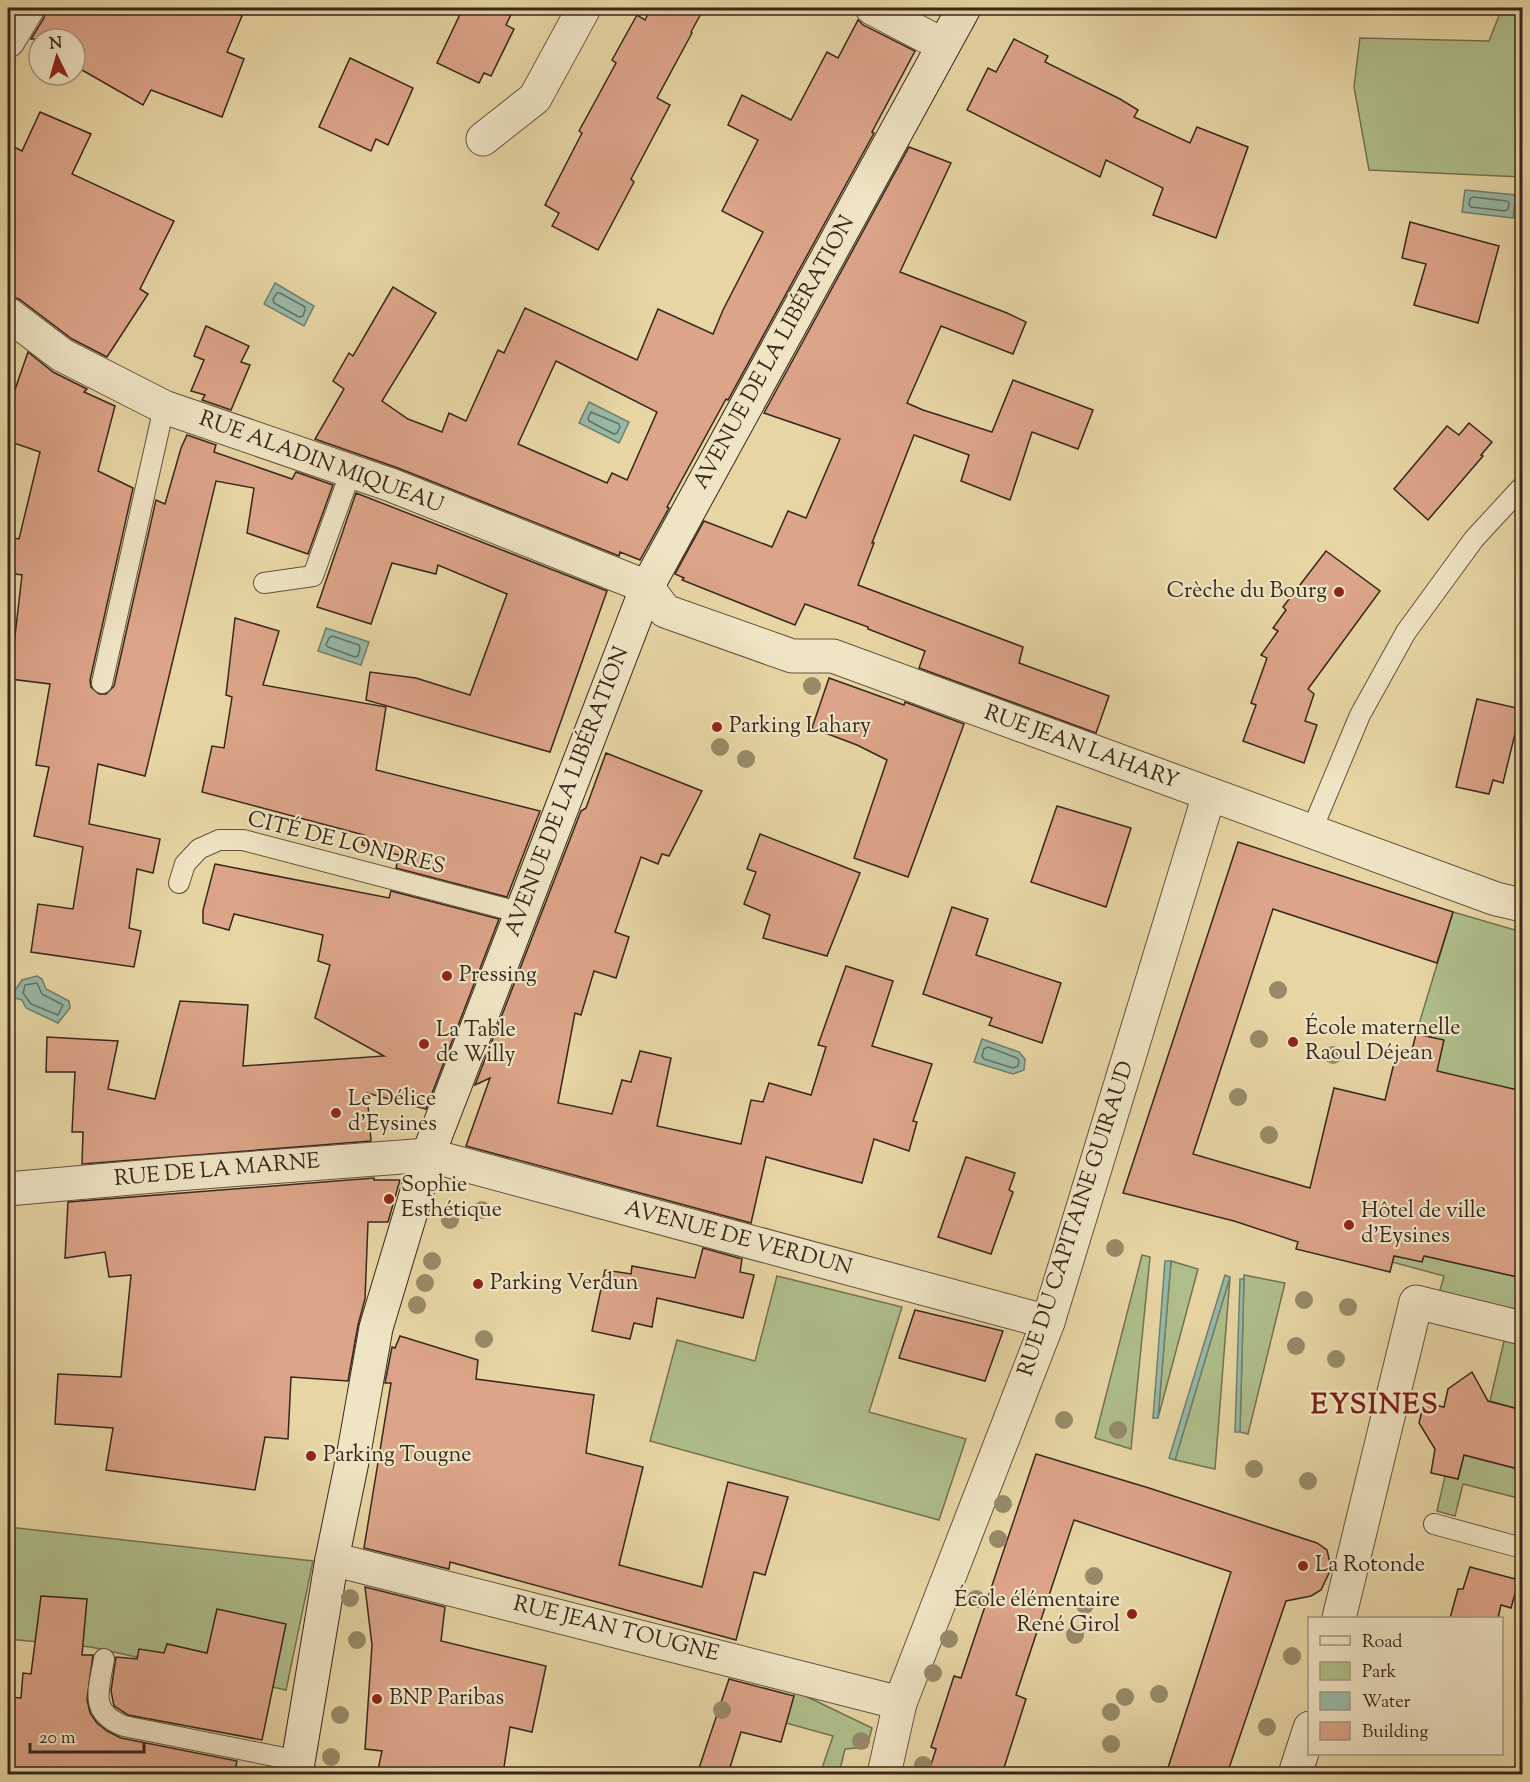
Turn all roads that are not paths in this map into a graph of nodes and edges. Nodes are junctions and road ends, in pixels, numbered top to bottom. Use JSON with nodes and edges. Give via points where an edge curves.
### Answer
{"nodes":[{"id":1,"x":28,"y":8,"type":"edge"},
{"id":2,"x":584,"y":8,"type":"edge"},
{"id":3,"x":872,"y":8,"type":"edge"},
{"id":4,"x":964,"y":8,"type":"edge"},
{"id":5,"x":8,"y":40,"type":"edge"},
{"id":6,"x":943,"y":45,"type":"junction"},
{"id":7,"x":483,"y":139,"type":"dead end"},
{"id":8,"x":8,"y":314,"type":"edge"},
{"id":9,"x":164,"y":407,"type":"junction"},
{"id":10,"x":351,"y":471,"type":"junction"},
{"id":11,"x":1522,"y":487,"type":"edge"},
{"id":12,"x":264,"y":584,"type":"dead end"},
{"id":13,"x":647,"y":587,"type":"junction"},
{"id":14,"x":102,"y":684,"type":"dead end"},
{"id":15,"x":1209,"y":795,"type":"junction"},
{"id":16,"x":1311,"y":832,"type":"junction"},
{"id":17,"x":179,"y":883,"type":"dead end"},
{"id":18,"x":1522,"y":904,"type":"edge"},
{"id":19,"x":522,"y":912,"type":"junction"},
{"id":20,"x":428,"y":1155,"type":"junction"},
{"id":21,"x":8,"y":1189,"type":"edge"},
{"id":22,"x":1048,"y":1322,"type":"junction"},
{"id":23,"x":1515,"y":1326,"type":"edge"},
{"id":24,"x":1434,"y":1524,"type":"dead end"},
{"id":25,"x":1522,"y":1548,"type":"edge"},
{"id":26,"x":332,"y":1559,"type":"junction"},
{"id":27,"x":1339,"y":1617,"type":"edge"},
{"id":28,"x":104,"y":1659,"type":"dead end"},
{"id":29,"x":900,"y":1703,"type":"junction"},
{"id":30,"x":1308,"y":1735,"type":"edge"},
{"id":31,"x":297,"y":1768,"type":"edge"},
{"id":32,"x":884,"y":1774,"type":"edge"},
{"id":33,"x":1296,"y":1774,"type":"edge"}],
"edges":[{"from":1,"to":5,"type":"street"},
{"from":2,"to":7,"type":"street","via":[[535,98]]},
{"from":3,"to":6,"type":"street"},
{"from":4,"to":6,"type":"street","name":"AVENUE DE LA LIBÉRATION"},
{"from":6,"to":13,"type":"street","name":"AVENUE DE LA LIBÉRATION"},
{"from":8,"to":9,"type":"street","name":"RUE ALADIN MIQUEAU","via":[[62,355]]},
{"from":9,"to":10,"type":"street","name":"RUE ALADIN MIQUEAU"},
{"from":9,"to":14,"type":"lane"},
{"from":10,"to":12,"type":"lane","via":[[313,576]]},
{"from":10,"to":13,"type":"street","name":"RUE ALADIN MIQUEAU"},
{"from":11,"to":16,"type":"lane","via":[[1474,539],[1406,632],[1360,715]]},
{"from":13,"to":15,"type":"street","name":"RUE JEAN LAHARY","via":[[665,611],[792,656],[833,656]]},
{"from":13,"to":19,"type":"street","name":"AVENUE DE LA LIBÉRATION"},
{"from":15,"to":16,"type":"street","name":"RUE JEAN LAHARY"},
{"from":15,"to":22,"type":"street","name":"RUE DU CAPITAINE GUIRAUD"},
{"from":16,"to":18,"type":"street","name":"RUE JEAN LAHARY"},
{"from":17,"to":19,"type":"lane","name":"CITÉ DE LONDRES","via":[[185,864],[199,849],[219,840],[243,840]]},
{"from":19,"to":20,"type":"street","name":"AVENUE DE LA LIBÉRATION"},
{"from":20,"to":21,"type":"street","name":"RUE DE LA MARNE"},
{"from":20,"to":22,"type":"street","name":"AVENUE DE VERDUN"},
{"from":20,"to":26,"type":"street","name":"AVENUE DE LA LIBÉRATION","via":[[376,1328]]},
{"from":22,"to":29,"type":"street","name":"RUE DU CAPITAINE GUIRAUD"},
{"from":23,"to":27,"type":"street","via":[[1416,1302]]},
{"from":24,"to":25,"type":"lane"},
{"from":26,"to":29,"type":"street","name":"RUE JEAN TOUGNE"},
{"from":26,"to":31,"type":"street","name":"AVENUE DE LA LIBÉRATION"},
{"from":28,"to":31,"type":"lane","via":[[98,1699],[110,1720]]},
{"from":29,"to":32,"type":"street","name":"RUE DU CAPITAINE GUIRAUD"},
{"from":30,"to":33,"type":"street"}]}
